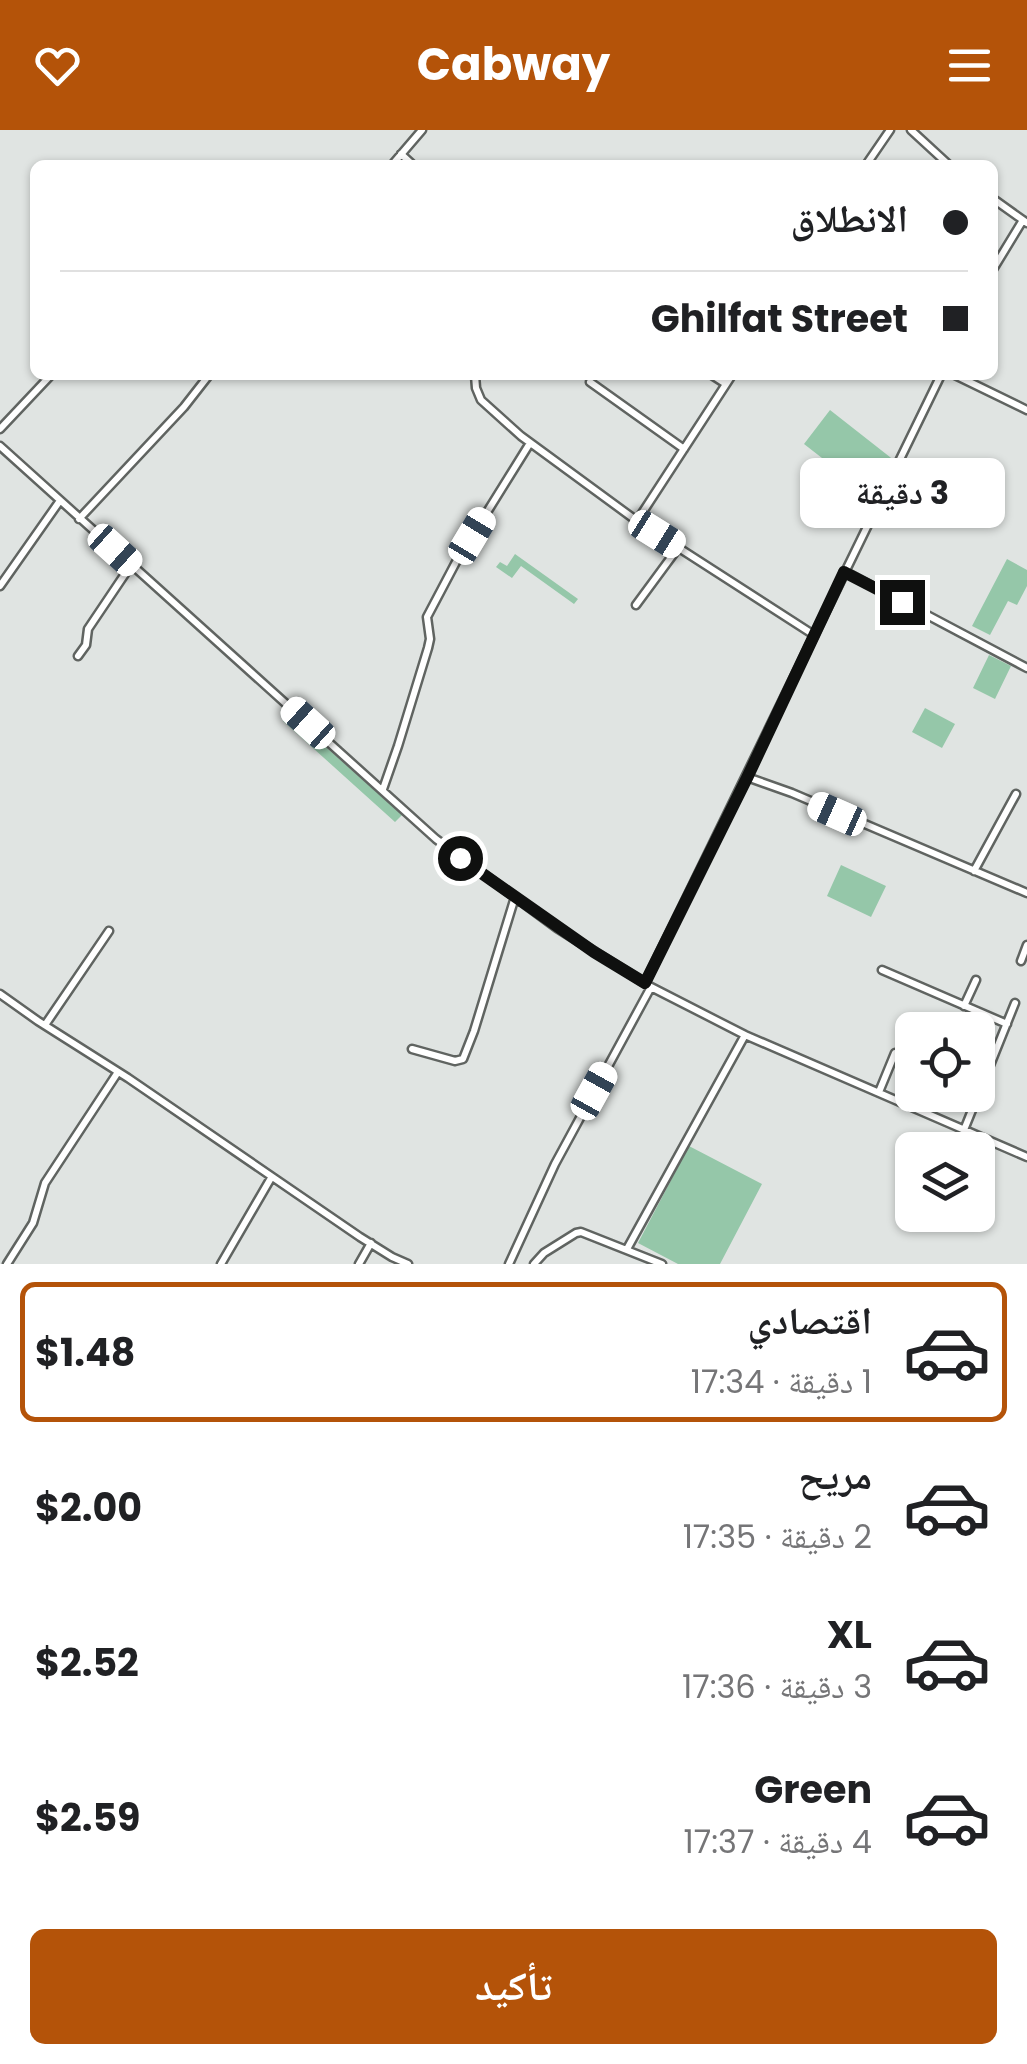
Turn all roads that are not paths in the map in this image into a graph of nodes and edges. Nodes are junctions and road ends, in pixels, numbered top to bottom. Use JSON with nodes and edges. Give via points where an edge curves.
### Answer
{"nodes":[{"id":1,"x":422,"y":130,"type":"edge"},
{"id":2,"x":890,"y":130,"type":"edge"},
{"id":3,"x":911,"y":130,"type":"edge"},
{"id":4,"x":401,"y":154,"type":"junction"},
{"id":5,"x":396,"y":160,"type":"edge"},
{"id":6,"x":408,"y":160,"type":"edge"},
{"id":7,"x":869,"y":160,"type":"edge"},
{"id":8,"x":944,"y":160,"type":"edge"},
{"id":9,"x":998,"y":202,"type":"edge"},
{"id":10,"x":1025,"y":221,"type":"edge"},
{"id":11,"x":998,"y":262,"type":"edge"},
{"id":12,"x":46,"y":380,"type":"edge"},
{"id":13,"x":205,"y":380,"type":"edge"},
{"id":14,"x":475,"y":380,"type":"edge"},
{"id":15,"x":720,"y":380,"type":"edge"},
{"id":16,"x":729,"y":380,"type":"edge"},
{"id":17,"x":939,"y":380,"type":"edge"},
{"id":18,"x":964,"y":380,"type":"edge"},
{"id":19,"x":590,"y":382,"type":"dead end"},
{"id":20,"x":726,"y":384,"type":"junction"},
{"id":21,"x":1027,"y":410,"type":"edge"},
{"id":22,"x":0,"y":429,"type":"edge"},
{"id":23,"x":530,"y":443,"type":"junction"},
{"id":24,"x":0,"y":446,"type":"edge"},
{"id":25,"x":684,"y":449,"type":"junction"},
{"id":26,"x":60,"y":502,"type":"junction"},
{"id":27,"x":80,"y":519,"type":"junction"},
{"id":28,"x":636,"y":522,"type":"junction"},
{"id":29,"x":678,"y":548,"type":"junction"},
{"id":30,"x":131,"y":565,"type":"junction"},
{"id":31,"x":844,"y":572,"type":"junction"},
{"id":32,"x":0,"y":586,"type":"edge"},
{"id":33,"x":636,"y":606,"type":"dead end"},
{"id":34,"x":814,"y":634,"type":"junction"},
{"id":35,"x":78,"y":656,"type":"dead end"},
{"id":36,"x":1027,"y":668,"type":"edge"},
{"id":37,"x":747,"y":778,"type":"junction"},
{"id":38,"x":382,"y":789,"type":"junction"},
{"id":39,"x":1016,"y":794,"type":"dead end"},
{"id":40,"x":974,"y":871,"type":"junction"},
{"id":41,"x":1027,"y":893,"type":"edge"},
{"id":42,"x":515,"y":897,"type":"junction"},
{"id":43,"x":109,"y":932,"type":"dead end"},
{"id":44,"x":1027,"y":945,"type":"edge"},
{"id":45,"x":1021,"y":960,"type":"dead end"},
{"id":46,"x":882,"y":970,"type":"dead end"},
{"id":47,"x":976,"y":980,"type":"dead end"},
{"id":48,"x":648,"y":985,"type":"junction"},
{"id":49,"x":0,"y":994,"type":"edge"},
{"id":50,"x":1015,"y":1003,"type":"dead end"},
{"id":51,"x":964,"y":1006,"type":"junction"},
{"id":52,"x":1006,"y":1024,"type":"junction"},
{"id":53,"x":45,"y":1026,"type":"junction"},
{"id":54,"x":745,"y":1035,"type":"junction"},
{"id":55,"x":412,"y":1049,"type":"dead end"},
{"id":56,"x":895,"y":1052,"type":"dead end"},
{"id":57,"x":118,"y":1072,"type":"junction"},
{"id":58,"x":879,"y":1092,"type":"junction"},
{"id":59,"x":964,"y":1130,"type":"junction"},
{"id":60,"x":1027,"y":1157,"type":"edge"},
{"id":61,"x":271,"y":1178,"type":"junction"},
{"id":62,"x":371,"y":1243,"type":"junction"},
{"id":63,"x":626,"y":1249,"type":"junction"},
{"id":64,"x":7,"y":1264,"type":"edge"},
{"id":65,"x":221,"y":1264,"type":"edge"},
{"id":66,"x":360,"y":1264,"type":"edge"},
{"id":67,"x":408,"y":1264,"type":"edge"},
{"id":68,"x":509,"y":1264,"type":"edge"},
{"id":69,"x":534,"y":1264,"type":"edge"},
{"id":70,"x":662,"y":1264,"type":"edge"}],
"edges":[{"from":1,"to":4,"type":"street"},
{"from":2,"to":7,"type":"street"},
{"from":3,"to":8,"type":"street"},
{"from":4,"to":5,"type":"street"},
{"from":4,"to":6,"type":"street"},
{"from":9,"to":10,"type":"street"},
{"from":10,"to":11,"type":"street"},
{"from":12,"to":22,"type":"street"},
{"from":13,"to":27,"type":"street"},
{"from":14,"to":23,"type":"street","via":[[481,400]]},
{"from":15,"to":20,"type":"street"},
{"from":16,"to":20,"type":"street"},
{"from":17,"to":31,"type":"street"},
{"from":18,"to":21,"type":"street"},
{"from":19,"to":25,"type":"street"},
{"from":20,"to":25,"type":"street"},
{"from":23,"to":28,"type":"street"},
{"from":23,"to":38,"type":"street","via":[[427,617],[428,648]]},
{"from":24,"to":26,"type":"street"},
{"from":25,"to":28,"type":"street"},
{"from":26,"to":27,"type":"street"},
{"from":26,"to":32,"type":"street"},
{"from":27,"to":30,"type":"street"},
{"from":28,"to":29,"type":"street"},
{"from":29,"to":33,"type":"street"},
{"from":29,"to":34,"type":"street"},
{"from":30,"to":35,"type":"street"},
{"from":30,"to":38,"type":"street"},
{"from":31,"to":34,"type":"street"},
{"from":31,"to":36,"type":"street"},
{"from":34,"to":37,"type":"street"},
{"from":37,"to":40,"type":"street"},
{"from":37,"to":48,"type":"street"},
{"from":38,"to":42,"type":"street"},
{"from":39,"to":40,"type":"street"},
{"from":40,"to":41,"type":"street"},
{"from":42,"to":48,"type":"street"},
{"from":42,"to":55,"type":"street","via":[[463,1059]]},
{"from":43,"to":53,"type":"street"},
{"from":44,"to":45,"type":"street"},
{"from":46,"to":51,"type":"street"},
{"from":47,"to":51,"type":"street"},
{"from":48,"to":54,"type":"street"},
{"from":48,"to":68,"type":"street"},
{"from":49,"to":53,"type":"street"},
{"from":50,"to":52,"type":"street"},
{"from":51,"to":52,"type":"street"},
{"from":52,"to":59,"type":"street"},
{"from":53,"to":57,"type":"street"},
{"from":54,"to":58,"type":"street"},
{"from":54,"to":63,"type":"street"},
{"from":56,"to":58,"type":"street"},
{"from":57,"to":61,"type":"street"},
{"from":57,"to":64,"type":"street","via":[[45,1183],[33,1223]]},
{"from":58,"to":59,"type":"street"},
{"from":59,"to":60,"type":"street"},
{"from":61,"to":62,"type":"street"},
{"from":61,"to":65,"type":"street"},
{"from":62,"to":66,"type":"street"},
{"from":62,"to":67,"type":"street"},
{"from":63,"to":69,"type":"street","via":[[582,1232]]},
{"from":63,"to":70,"type":"street"}]}
